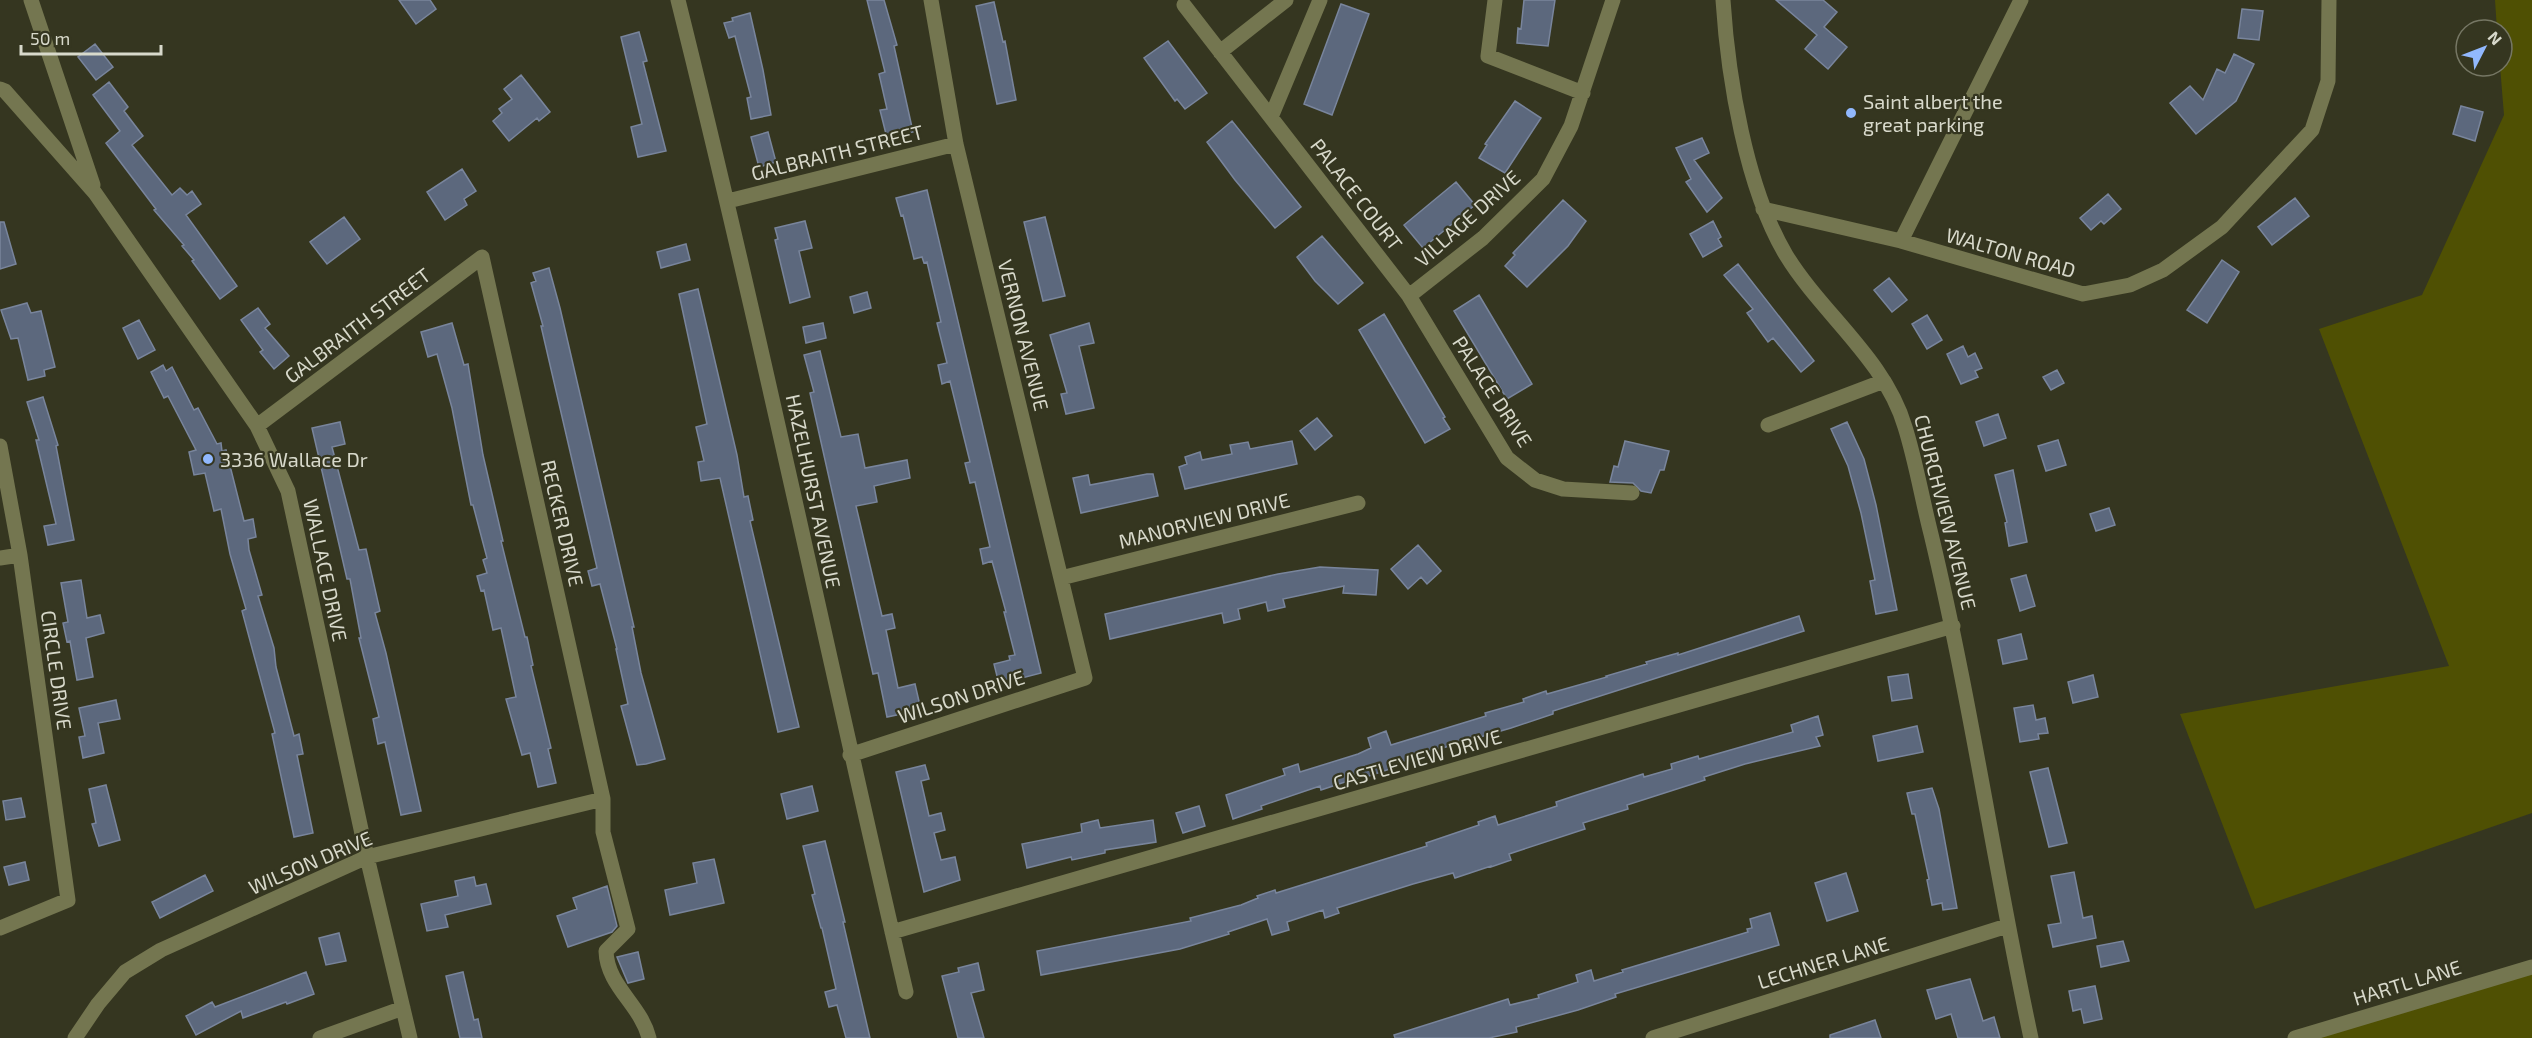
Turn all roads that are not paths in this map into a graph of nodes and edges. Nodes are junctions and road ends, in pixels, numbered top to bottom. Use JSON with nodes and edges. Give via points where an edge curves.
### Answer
{"nodes":[{"id":1,"x":31,"y":0,"type":"edge"},
{"id":2,"x":678,"y":0,"type":"edge"},
{"id":3,"x":931,"y":0,"type":"edge"},
{"id":4,"x":1286,"y":0,"type":"edge"},
{"id":5,"x":1320,"y":0,"type":"edge"},
{"id":6,"x":1495,"y":0,"type":"edge"},
{"id":7,"x":1613,"y":0,"type":"edge"},
{"id":8,"x":1723,"y":0,"type":"edge"},
{"id":9,"x":2021,"y":0,"type":"edge"},
{"id":10,"x":2329,"y":0,"type":"edge"},
{"id":11,"x":1184,"y":5,"type":"dead end"},
{"id":12,"x":1220,"y":52,"type":"junction"},
{"id":13,"x":0,"y":89,"type":"edge"},
{"id":14,"x":1583,"y":93,"type":"junction"},
{"id":15,"x":1271,"y":117,"type":"junction"},
{"id":16,"x":956,"y":144,"type":"junction"},
{"id":17,"x":95,"y":193,"type":"junction"},
{"id":18,"x":728,"y":201,"type":"junction"},
{"id":19,"x":1763,"y":209,"type":"junction"},
{"id":20,"x":1901,"y":241,"type":"junction"},
{"id":21,"x":482,"y":257,"type":"joint"},
{"id":22,"x":1409,"y":296,"type":"junction"},
{"id":23,"x":1884,"y":381,"type":"junction"},
{"id":24,"x":1768,"y":425,"type":"dead end"},
{"id":25,"x":257,"y":426,"type":"junction"},
{"id":26,"x":0,"y":446,"type":"edge"},
{"id":27,"x":1632,"y":494,"type":"dead end"},
{"id":28,"x":1358,"y":503,"type":"dead end"},
{"id":29,"x":20,"y":555,"type":"junction"},
{"id":30,"x":0,"y":558,"type":"edge"},
{"id":31,"x":1061,"y":578,"type":"junction"},
{"id":32,"x":1953,"y":626,"type":"junction"},
{"id":33,"x":1086,"y":678,"type":"joint"},
{"id":34,"x":850,"y":754,"type":"junction"},
{"id":35,"x":603,"y":799,"type":"junction"},
{"id":36,"x":367,"y":857,"type":"junction"},
{"id":37,"x":2007,"y":926,"type":"junction"},
{"id":38,"x":0,"y":928,"type":"edge"},
{"id":39,"x":892,"y":932,"type":"junction"},
{"id":40,"x":2532,"y":967,"type":"edge"},
{"id":41,"x":906,"y":992,"type":"dead end"},
{"id":42,"x":403,"y":1008,"type":"junction"},
{"id":43,"x":75,"y":1038,"type":"edge"},
{"id":44,"x":320,"y":1038,"type":"edge"},
{"id":45,"x":410,"y":1038,"type":"edge"},
{"id":46,"x":649,"y":1038,"type":"edge"},
{"id":47,"x":1653,"y":1038,"type":"edge"},
{"id":48,"x":2031,"y":1038,"type":"edge"},
{"id":49,"x":2295,"y":1038,"type":"edge"}],
"edges":[{"from":1,"to":17,"type":"street"},
{"from":2,"to":18,"type":"street","name":"HAZELHURST AVENUE"},
{"from":3,"to":16,"type":"street","name":"VERNON AVENUE"},
{"from":4,"to":12,"type":"street"},
{"from":5,"to":15,"type":"street"},
{"from":6,"to":14,"type":"street","via":[[1488,57]]},
{"from":7,"to":14,"type":"street","name":"VILLAGE DRIVE"},
{"from":8,"to":19,"type":"street","name":"CHURCHVIEW AVENUE","via":[[1738,115]]},
{"from":9,"to":20,"type":"street"},
{"from":10,"to":20,"type":"street","name":"WALTON ROAD","via":[[2328,81],[2312,130],[2222,227],[2163,270],[2130,285],[2083,294]]},
{"from":11,"to":12,"type":"street","name":"PALACE COURT"},
{"from":12,"to":15,"type":"street","name":"PALACE COURT"},
{"from":13,"to":17,"type":"street","name":"WALLACE DRIVE"},
{"from":14,"to":22,"type":"street","name":"VILLAGE DRIVE","via":[[1571,126],[1543,179],[1483,238]]},
{"from":15,"to":22,"type":"street","name":"PALACE COURT"},
{"from":16,"to":18,"type":"street","name":"GALBRAITH STREET"},
{"from":16,"to":31,"type":"street","name":"VERNON AVENUE"},
{"from":17,"to":25,"type":"street","name":"WALLACE DRIVE"},
{"from":18,"to":34,"type":"street","name":"HAZELHURST AVENUE"},
{"from":19,"to":20,"type":"street","name":"WALTON ROAD"},
{"from":19,"to":23,"type":"street","name":"CHURCHVIEW AVENUE","via":[[1787,256]]},
{"from":21,"to":25,"type":"street","name":"GALBRAITH STREET"},
{"from":21,"to":35,"type":"street","name":"RECKER DRIVE"},
{"from":22,"to":27,"type":"street","name":"PALACE DRIVE","via":[[1507,458],[1535,480],[1563,489]]},
{"from":23,"to":24,"type":"street"},
{"from":23,"to":32,"type":"street","name":"CHURCHVIEW AVENUE","via":[[1905,424]]},
{"from":25,"to":36,"type":"street","name":"WALLACE DRIVE","via":[[288,491]]},
{"from":26,"to":29,"type":"street","name":"CIRCLE DRIVE"},
{"from":28,"to":31,"type":"street","name":"MANORVIEW DRIVE"},
{"from":29,"to":30,"type":"street"},
{"from":29,"to":38,"type":"street","name":"CIRCLE DRIVE","via":[[68,900]]},
{"from":31,"to":33,"type":"street","name":"VERNON AVENUE"},
{"from":32,"to":37,"type":"street","name":"CHURCHVIEW AVENUE"},
{"from":32,"to":39,"type":"street","name":"CASTLEVIEW DRIVE"},
{"from":33,"to":34,"type":"street","name":"WILSON DRIVE"},
{"from":34,"to":39,"type":"street","name":"HAZELHURST AVENUE"},
{"from":35,"to":36,"type":"street","name":"WILSON DRIVE"},
{"from":35,"to":46,"type":"street","name":"RECKER DRIVE","via":[[603,832],[628,929],[606,951],[606,964]]},
{"from":36,"to":42,"type":"street","name":"WALLACE DRIVE"},
{"from":36,"to":43,"type":"street","name":"WILSON DRIVE","via":[[161,950],[125,972]]},
{"from":37,"to":47,"type":"street","name":"LECHNER LANE"},
{"from":37,"to":48,"type":"street","name":"CHURCHVIEW AVENUE"},
{"from":39,"to":41,"type":"street","name":"HAZELHURST AVENUE"},
{"from":40,"to":49,"type":"street","name":"HARTL LANE"},
{"from":42,"to":44,"type":"street"},
{"from":42,"to":45,"type":"street","name":"WALLACE DRIVE"}]}
